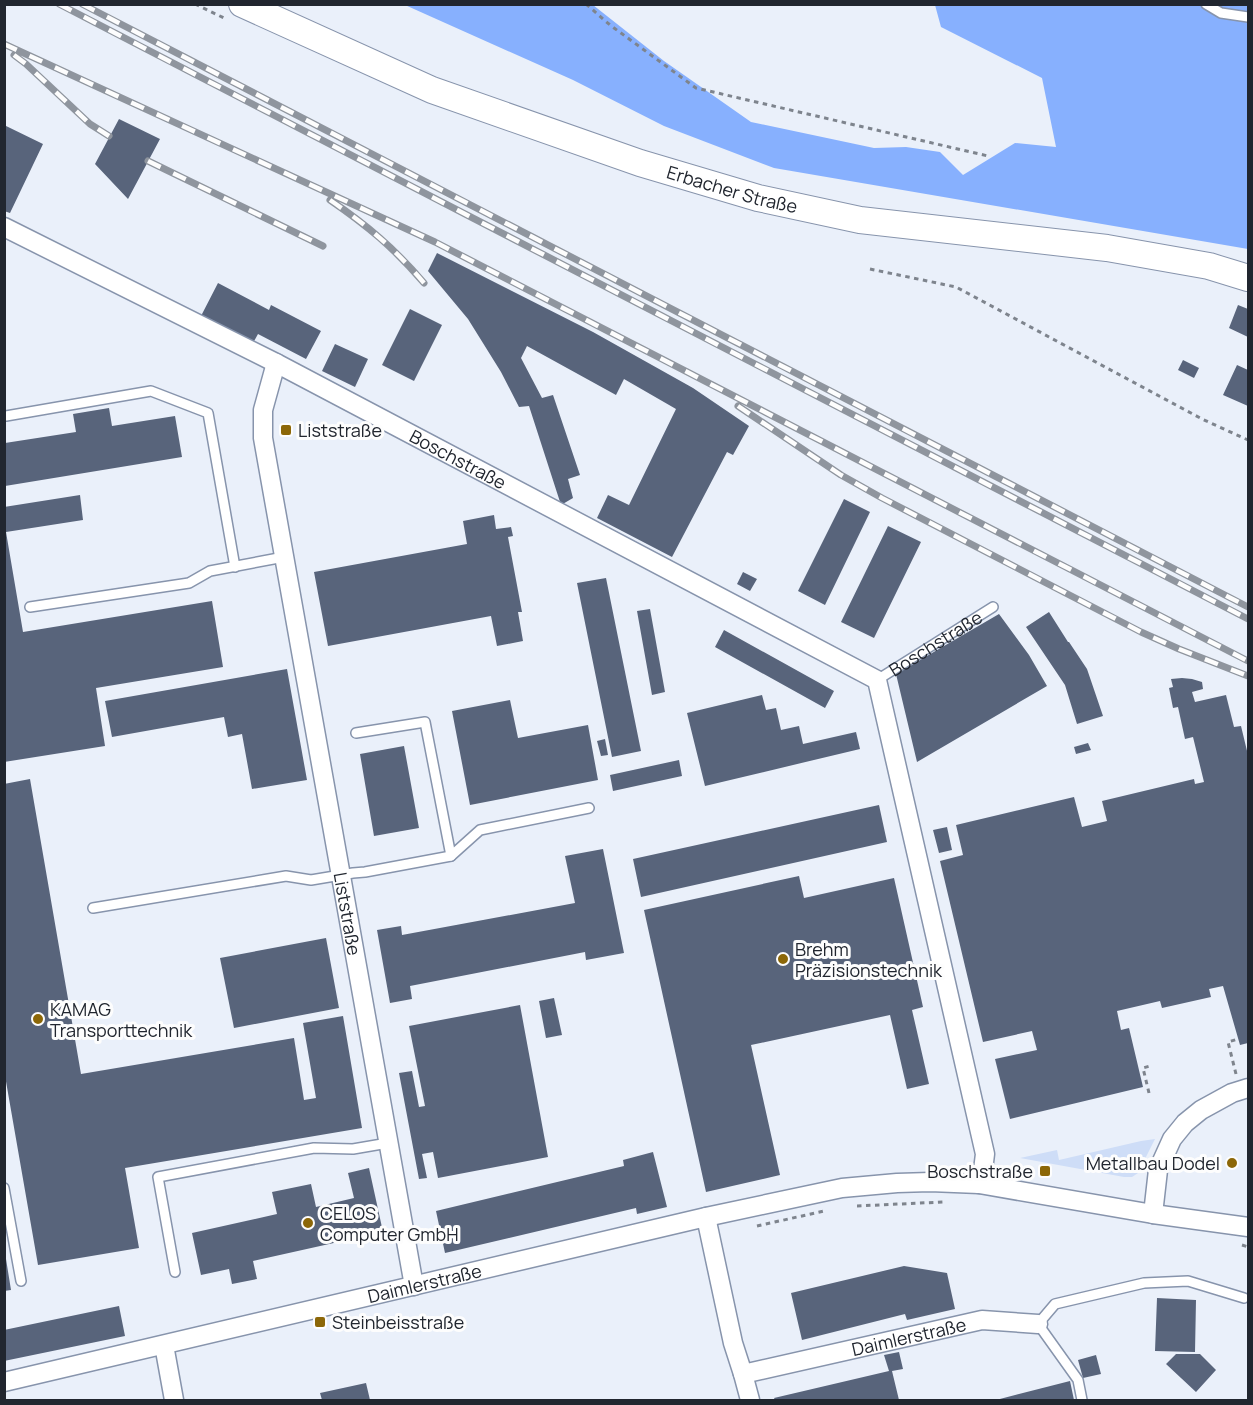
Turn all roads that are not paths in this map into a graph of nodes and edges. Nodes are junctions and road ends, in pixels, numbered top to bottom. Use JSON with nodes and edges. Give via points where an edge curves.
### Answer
{"nodes":[{"id":1,"x":242,"y":4,"type":"edge"},
{"id":2,"x":1206,"y":4,"type":"edge"},
{"id":3,"x":1248,"y":17,"type":"edge"},
{"id":4,"x":4,"y":227,"type":"edge"},
{"id":5,"x":1248,"y":278,"type":"edge"},
{"id":6,"x":276,"y":363,"type":"junction"},
{"id":7,"x":6,"y":416,"type":"dead end"},
{"id":8,"x":284,"y":557,"type":"junction"},
{"id":9,"x":235,"y":567,"type":"junction"},
{"id":10,"x":30,"y":607,"type":"dead end"},
{"id":11,"x":993,"y":607,"type":"dead end"},
{"id":12,"x":878,"y":680,"type":"junction"},
{"id":13,"x":356,"y":733,"type":"dead end"},
{"id":14,"x":589,"y":808,"type":"dead end"},
{"id":15,"x":451,"y":856,"type":"junction"},
{"id":16,"x":341,"y":875,"type":"junction"},
{"id":17,"x":93,"y":909,"type":"dead end"},
{"id":18,"x":1244,"y":1089,"type":"edge"},
{"id":19,"x":388,"y":1143,"type":"junction"},
{"id":20,"x":979,"y":1184,"type":"junction"},
{"id":21,"x":4,"y":1188,"type":"edge"},
{"id":22,"x":1153,"y":1214,"type":"junction"},
{"id":23,"x":706,"y":1217,"type":"junction"},
{"id":24,"x":1248,"y":1227,"type":"edge"},
{"id":25,"x":175,"y":1272,"type":"dead end"},
{"id":26,"x":21,"y":1281,"type":"dead end"},
{"id":27,"x":414,"y":1286,"type":"junction"},
{"id":28,"x":1244,"y":1298,"type":"dead end"},
{"id":29,"x":1038,"y":1324,"type":"junction"},
{"id":30,"x":164,"y":1345,"type":"junction"},
{"id":31,"x":743,"y":1374,"type":"junction"},
{"id":32,"x":4,"y":1382,"type":"edge"},
{"id":33,"x":174,"y":1401,"type":"edge"},
{"id":34,"x":750,"y":1401,"type":"edge"},
{"id":35,"x":1082,"y":1401,"type":"edge"}],
"edges":[{"from":1,"to":5,"type":"main road","name":"Erbacher Straße","via":[[432,90],[640,163],[758,198],[860,220],[1107,248],[1209,266]]},
{"from":2,"to":3,"type":"lane","via":[[1221,13]]},
{"from":4,"to":6,"type":"street","name":"Boschstraße"},
{"from":6,"to":8,"type":"street","name":"Liststraße","via":[[263,410],[263,438]]},
{"from":6,"to":12,"type":"street","name":"Boschstraße"},
{"from":7,"to":9,"type":"lane","via":[[151,391],[208,413]]},
{"from":8,"to":9,"type":"lane"},
{"from":8,"to":16,"type":"street","name":"Liststraße"},
{"from":9,"to":10,"type":"lane","via":[[210,571],[189,583]]},
{"from":11,"to":12,"type":"lane","name":"Boschstraße"},
{"from":12,"to":20,"type":"street","name":"Boschstraße","via":[[985,1154]]},
{"from":13,"to":15,"type":"lane","via":[[425,722]]},
{"from":14,"to":15,"type":"lane","via":[[480,830]]},
{"from":15,"to":16,"type":"lane"},
{"from":16,"to":17,"type":"lane","via":[[311,880],[286,876]]},
{"from":16,"to":19,"type":"street","name":"Liststraße"},
{"from":18,"to":22,"type":"street","via":[[1201,1110],[1172,1139],[1158,1170]]},
{"from":19,"to":25,"type":"lane","via":[[353,1149],[314,1148],[158,1177]]},
{"from":19,"to":27,"type":"street","name":"Liststraße"},
{"from":20,"to":22,"type":"street","name":"Daimlerstraße"},
{"from":20,"to":23,"type":"street","name":"Daimlerstraße","via":[[930,1182],[842,1188]]},
{"from":21,"to":26,"type":"lane"},
{"from":22,"to":24,"type":"street","name":"Daimlerstraße"},
{"from":23,"to":27,"type":"street","name":"Daimlerstraße"},
{"from":23,"to":31,"type":"street"},
{"from":27,"to":30,"type":"street","name":"Daimlerstraße"},
{"from":28,"to":29,"type":"lane","via":[[1188,1281],[1144,1283],[1055,1304]]},
{"from":29,"to":31,"type":"street","name":"Daimlerstraße","via":[[982,1320]]},
{"from":29,"to":35,"type":"lane","via":[[1078,1380]]},
{"from":30,"to":32,"type":"street","name":"Daimlerstraße"},
{"from":30,"to":33,"type":"street"},
{"from":31,"to":34,"type":"street"}]}
